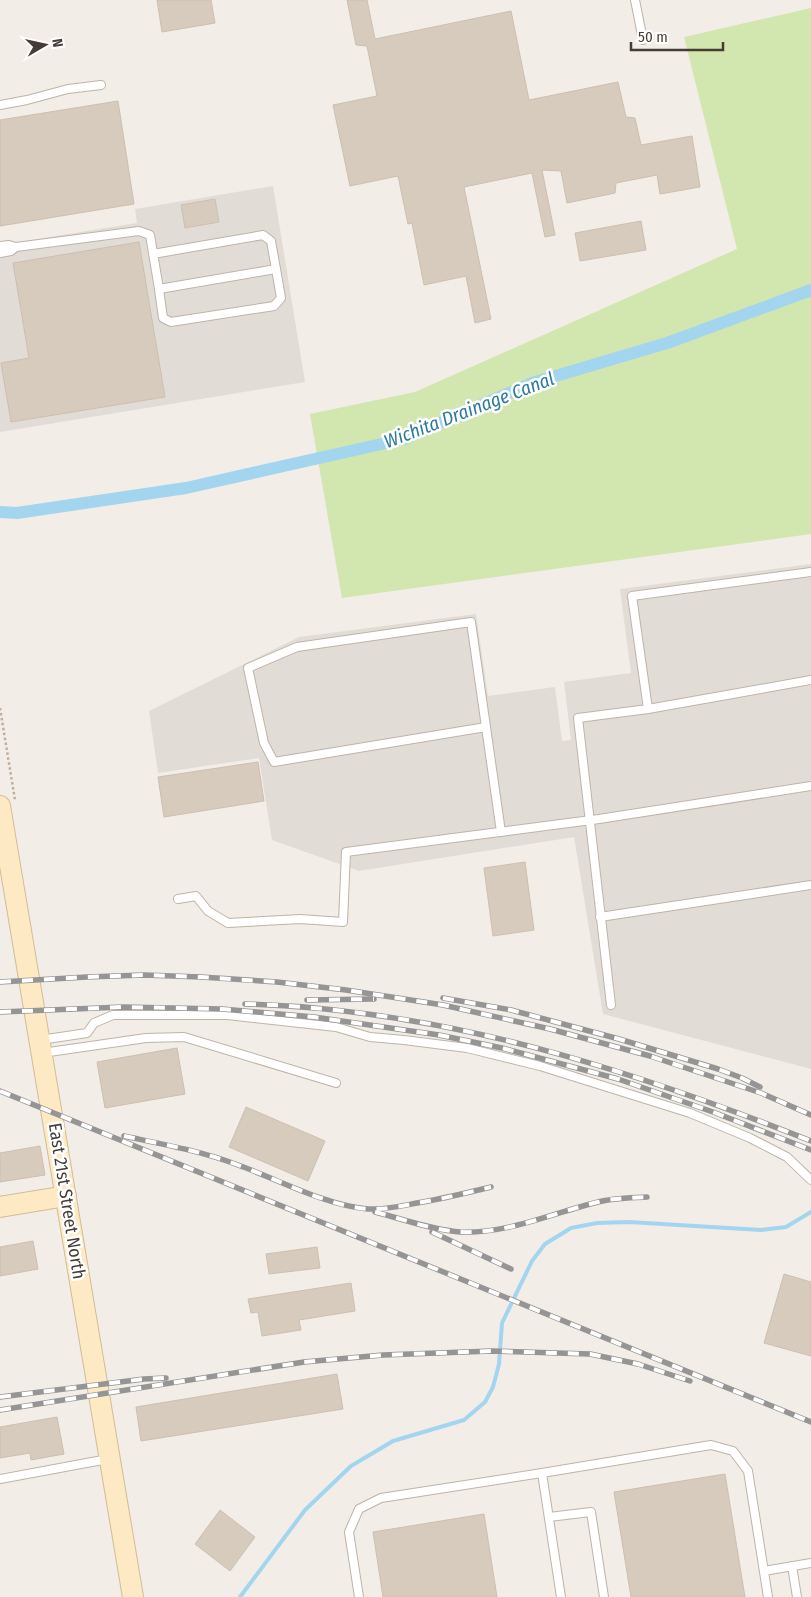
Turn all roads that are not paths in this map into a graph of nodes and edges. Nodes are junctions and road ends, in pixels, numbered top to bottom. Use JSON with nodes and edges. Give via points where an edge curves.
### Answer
{"nodes":[{"id":1,"x":635,"y":0,"type":"edge"},
{"id":2,"x":643,"y":40,"type":"dead end"},
{"id":3,"x":101,"y":85,"type":"dead end"},
{"id":4,"x":0,"y":105,"type":"edge"},
{"id":5,"x":0,"y":246,"type":"edge"},
{"id":6,"x":16,"y":247,"type":"junction"},
{"id":7,"x":0,"y":252,"type":"edge"},
{"id":8,"x":154,"y":254,"type":"junction"},
{"id":9,"x":276,"y":269,"type":"junction"},
{"id":10,"x":160,"y":289,"type":"junction"},
{"id":11,"x":811,"y":572,"type":"edge"},
{"id":12,"x":811,"y":680,"type":"edge"},
{"id":13,"x":648,"y":709,"type":"junction"},
{"id":14,"x":486,"y":727,"type":"junction"},
{"id":15,"x":811,"y":786,"type":"edge"},
{"id":16,"x":0,"y":806,"type":"edge"},
{"id":17,"x":589,"y":821,"type":"junction"},
{"id":18,"x":501,"y":832,"type":"junction"},
{"id":19,"x":811,"y":885,"type":"edge"},
{"id":20,"x":178,"y":899,"type":"dead end"},
{"id":21,"x":600,"y":917,"type":"junction"},
{"id":22,"x":611,"y":1005,"type":"dead end"},
{"id":23,"x":41,"y":1047,"type":"junction"},
{"id":24,"x":336,"y":1084,"type":"dead end"},
{"id":25,"x":811,"y":1180,"type":"edge"},
{"id":26,"x":66,"y":1196,"type":"junction"},
{"id":27,"x":0,"y":1207,"type":"edge"},
{"id":28,"x":110,"y":1459,"type":"junction"},
{"id":29,"x":542,"y":1473,"type":"junction"},
{"id":30,"x":0,"y":1479,"type":"edge"},
{"id":31,"x":549,"y":1517,"type":"junction"},
{"id":32,"x":811,"y":1563,"type":"edge"},
{"id":33,"x":792,"y":1566,"type":"junction"},
{"id":34,"x":764,"y":1571,"type":"junction"},
{"id":35,"x":133,"y":1597,"type":"edge"},
{"id":36,"x":359,"y":1597,"type":"edge"},
{"id":37,"x":561,"y":1597,"type":"edge"},
{"id":38,"x":604,"y":1597,"type":"edge"},
{"id":39,"x":768,"y":1597,"type":"edge"},
{"id":40,"x":797,"y":1597,"type":"edge"}],
"edges":[{"from":1,"to":2,"type":"lane"},
{"from":3,"to":4,"type":"lane"},
{"from":5,"to":6,"type":"lane"},
{"from":6,"to":7,"type":"lane"},
{"from":6,"to":8,"type":"lane","via":[[139,230],[150,235]]},
{"from":8,"to":9,"type":"lane","via":[[263,235],[271,241]]},
{"from":8,"to":10,"type":"lane"},
{"from":9,"to":10,"type":"lane"},
{"from":9,"to":10,"type":"lane","via":[[281,298],[274,306],[171,322],[164,318]]},
{"from":11,"to":13,"type":"lane","via":[[632,596]]},
{"from":12,"to":13,"type":"lane"},
{"from":13,"to":17,"type":"lane","via":[[578,718]]},
{"from":14,"to":14,"type":"lane","via":[[471,622],[297,647],[248,668],[264,743],[274,762]]},
{"from":14,"to":18,"type":"lane"},
{"from":15,"to":17,"type":"lane"},
{"from":16,"to":23,"type":"main road","name":"East 21st Street North"},
{"from":17,"to":18,"type":"lane"},
{"from":17,"to":21,"type":"lane"},
{"from":18,"to":20,"type":"lane","via":[[346,852],[343,922],[300,919],[228,923],[208,911],[196,896]]},
{"from":19,"to":21,"type":"lane"},
{"from":21,"to":22,"type":"lane"},
{"from":23,"to":24,"type":"lane","via":[[184,1037]]},
{"from":23,"to":25,"type":"lane","via":[[87,1033],[94,1023],[113,1015],[227,1015],[336,1027],[370,1037],[467,1048],[540,1066],[690,1114],[787,1157]]},
{"from":23,"to":26,"type":"main road","name":"East 21st Street North"},
{"from":26,"to":27,"type":"main road"},
{"from":26,"to":28,"type":"main road","name":"East 21st Street North"},
{"from":28,"to":30,"type":"lane"},
{"from":28,"to":35,"type":"main road","name":"East 21st Street North"},
{"from":29,"to":31,"type":"lane"},
{"from":29,"to":34,"type":"lane","via":[[710,1444],[733,1451],[748,1471]]},
{"from":29,"to":36,"type":"lane","via":[[381,1498],[359,1509],[349,1532]]},
{"from":31,"to":37,"type":"lane"},
{"from":31,"to":38,"type":"lane","via":[[591,1512]]},
{"from":32,"to":33,"type":"lane"},
{"from":33,"to":34,"type":"lane"},
{"from":33,"to":40,"type":"lane"},
{"from":34,"to":39,"type":"lane"}]}
